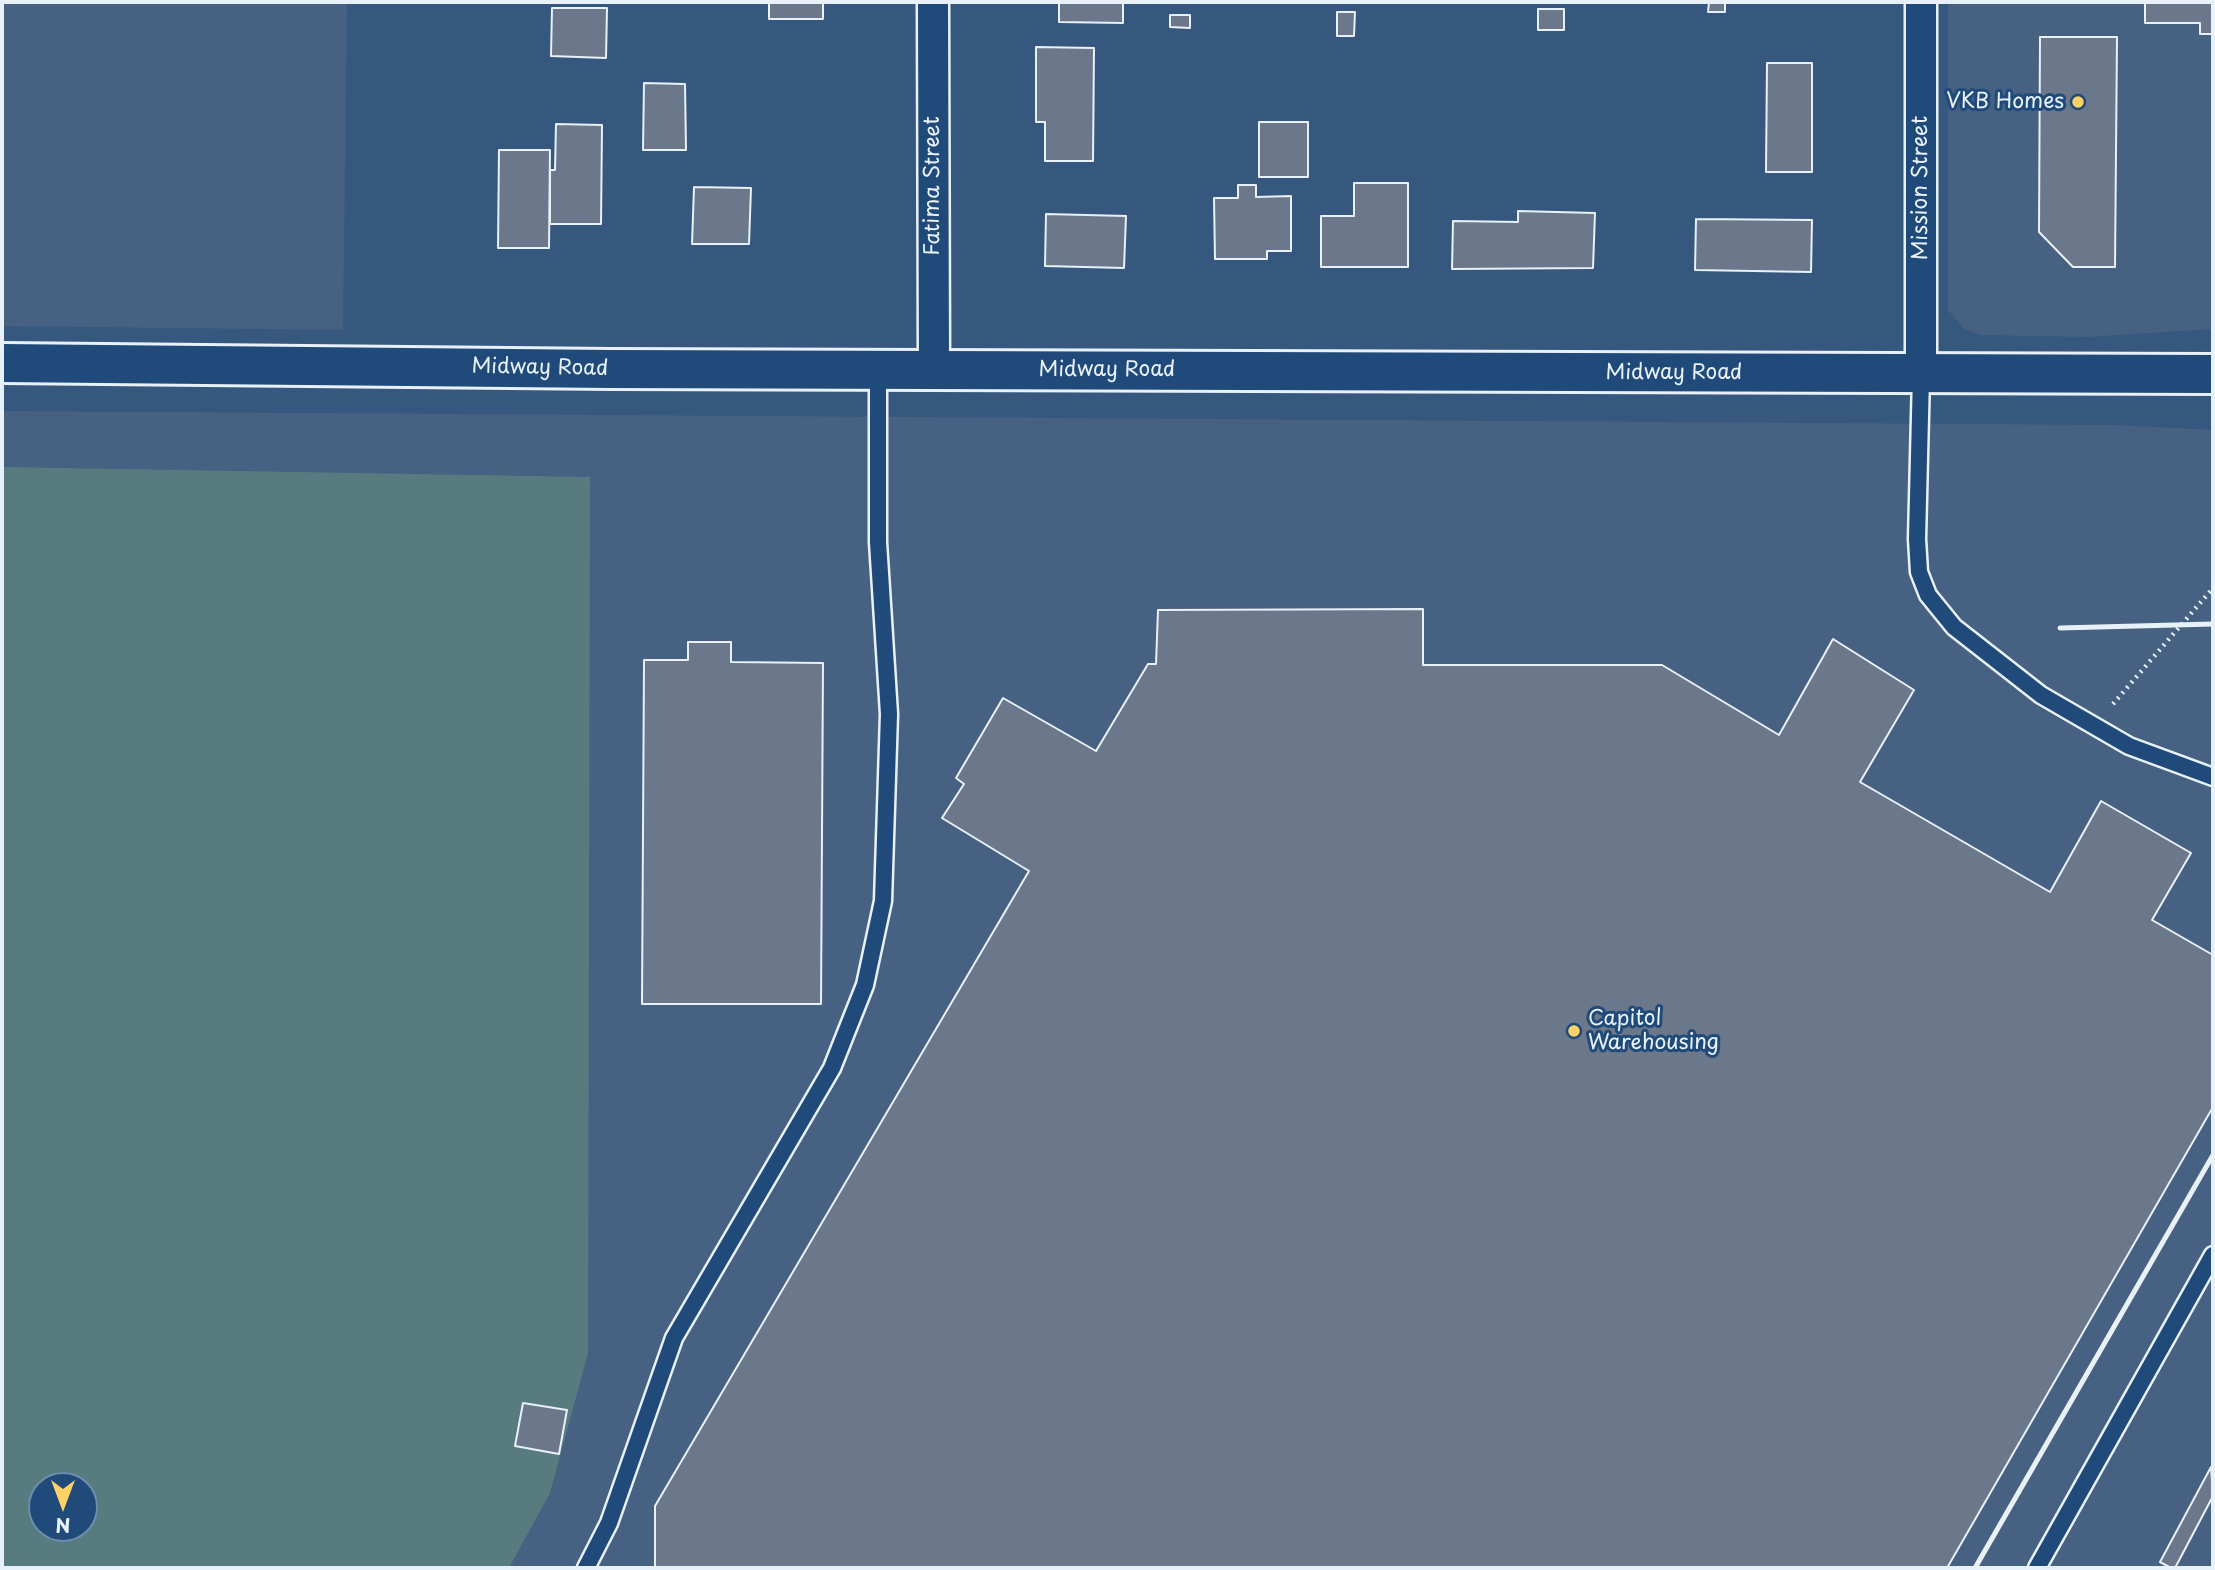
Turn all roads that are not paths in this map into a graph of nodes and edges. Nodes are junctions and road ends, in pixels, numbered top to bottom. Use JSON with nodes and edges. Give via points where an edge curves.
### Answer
{"nodes":[{"id":1,"x":933,"y":2,"type":"edge"},
{"id":2,"x":1921,"y":2,"type":"edge"},
{"id":3,"x":2,"y":363,"type":"edge"},
{"id":4,"x":878,"y":369,"type":"junction"},
{"id":5,"x":934,"y":369,"type":"junction"},
{"id":6,"x":2213,"y":374,"type":"edge"},
{"id":7,"x":1921,"y":375,"type":"junction"},
{"id":8,"x":2213,"y":777,"type":"edge"},
{"id":9,"x":2213,"y":1255,"type":"edge"},
{"id":10,"x":586,"y":1568,"type":"edge"},
{"id":11,"x":2038,"y":1568,"type":"edge"}],
"edges":[{"from":1,"to":5,"type":"street","name":"Fatima Street"},
{"from":2,"to":7,"type":"street","name":"Mission Street"},
{"from":3,"to":4,"type":"main road","name":"Midway Road"},
{"from":4,"to":5,"type":"main road","name":"Midway Road"},
{"from":4,"to":10,"type":"lane","via":[[878,542],[889,714],[883,901],[865,985],[832,1068],[674,1338],[609,1523]]},
{"from":5,"to":7,"type":"main road","name":"Midway Road"},
{"from":6,"to":7,"type":"main road","name":"Midway Road"},
{"from":7,"to":8,"type":"lane","via":[[1917,539],[1919,572],[1928,594],[1954,627],[2041,695],[2129,746]]},
{"from":9,"to":11,"type":"lane"}]}
